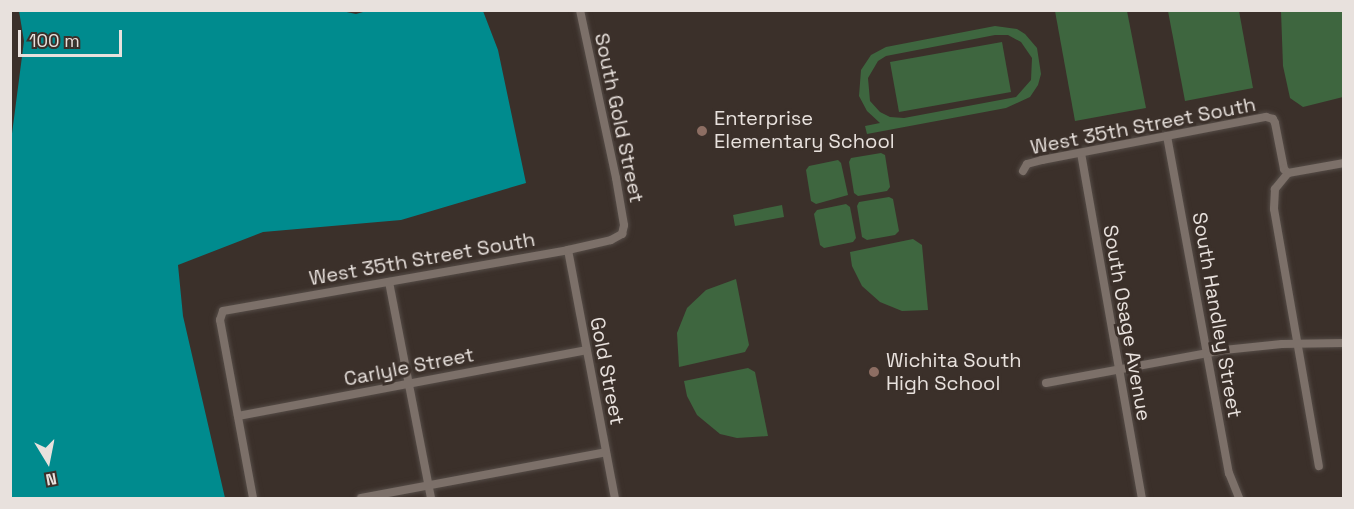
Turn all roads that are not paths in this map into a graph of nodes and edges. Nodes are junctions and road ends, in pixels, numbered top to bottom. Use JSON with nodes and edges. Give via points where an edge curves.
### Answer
{"nodes":[{"id":1,"x":580,"y":10,"type":"edge"},
{"id":2,"x":1167,"y":136,"type":"junction"},
{"id":3,"x":1081,"y":153,"type":"junction"},
{"id":4,"x":1344,"y":163,"type":"edge"},
{"id":5,"x":1023,"y":171,"type":"dead end"},
{"id":6,"x":1288,"y":173,"type":"junction"},
{"id":7,"x":623,"y":231,"type":"joint"},
{"id":8,"x":568,"y":250,"type":"junction"},
{"id":9,"x":389,"y":282,"type":"junction"},
{"id":10,"x":1297,"y":343,"type":"junction"},
{"id":11,"x":1344,"y":343,"type":"edge"},
{"id":12,"x":586,"y":350,"type":"junction"},
{"id":13,"x":1207,"y":352,"type":"junction"},
{"id":14,"x":1118,"y":368,"type":"junction"},
{"id":15,"x":409,"y":383,"type":"junction"},
{"id":16,"x":1046,"y":383,"type":"dead end"},
{"id":17,"x":237,"y":416,"type":"junction"},
{"id":18,"x":606,"y":452,"type":"junction"},
{"id":19,"x":1319,"y":466,"type":"dead end"},
{"id":20,"x":428,"y":486,"type":"junction"},
{"id":21,"x":253,"y":498,"type":"edge"},
{"id":22,"x":361,"y":498,"type":"edge"},
{"id":23,"x":431,"y":498,"type":"edge"},
{"id":24,"x":615,"y":498,"type":"edge"},
{"id":25,"x":1142,"y":498,"type":"edge"},
{"id":26,"x":1239,"y":498,"type":"edge"}],
"edges":[{"from":1,"to":7,"type":"street","name":"South Gold Street","via":[[616,178]]},
{"from":2,"to":3,"type":"street","name":"West 35th Street South"},
{"from":2,"to":6,"type":"street","name":"West 35th Street South","via":[[1264,117],[1273,119]]},
{"from":2,"to":13,"type":"street","name":"South Handley Street"},
{"from":3,"to":5,"type":"street","name":"West 35th Street South","via":[[1028,164]]},
{"from":3,"to":14,"type":"street","name":"South Osage Avenue"},
{"from":4,"to":6,"type":"street"},
{"from":6,"to":10,"type":"street","via":[[1275,189],[1273,206]]},
{"from":7,"to":8,"type":"street","name":"West 35th Street South","via":[[616,239]]},
{"from":8,"to":9,"type":"street","name":"West 35th Street South"},
{"from":8,"to":12,"type":"street","name":"Gold Street"},
{"from":9,"to":15,"type":"street"},
{"from":9,"to":17,"type":"street","name":"West 35th Street South","via":[[223,311],[220,318]]},
{"from":10,"to":11,"type":"street"},
{"from":10,"to":13,"type":"street"},
{"from":10,"to":19,"type":"street"},
{"from":12,"to":15,"type":"street","name":"Carlyle Street"},
{"from":12,"to":18,"type":"street","name":"Gold Street"},
{"from":13,"to":14,"type":"street"},
{"from":13,"to":26,"type":"street","name":"South Handley Street","via":[[1229,472]]},
{"from":14,"to":16,"type":"street"},
{"from":14,"to":25,"type":"street","name":"South Osage Avenue"},
{"from":15,"to":17,"type":"street","name":"Carlyle Street"},
{"from":15,"to":20,"type":"street"},
{"from":17,"to":21,"type":"street"},
{"from":18,"to":20,"type":"street"},
{"from":18,"to":24,"type":"street","name":"Gold Street"},
{"from":20,"to":22,"type":"street"},
{"from":20,"to":23,"type":"street"}]}
